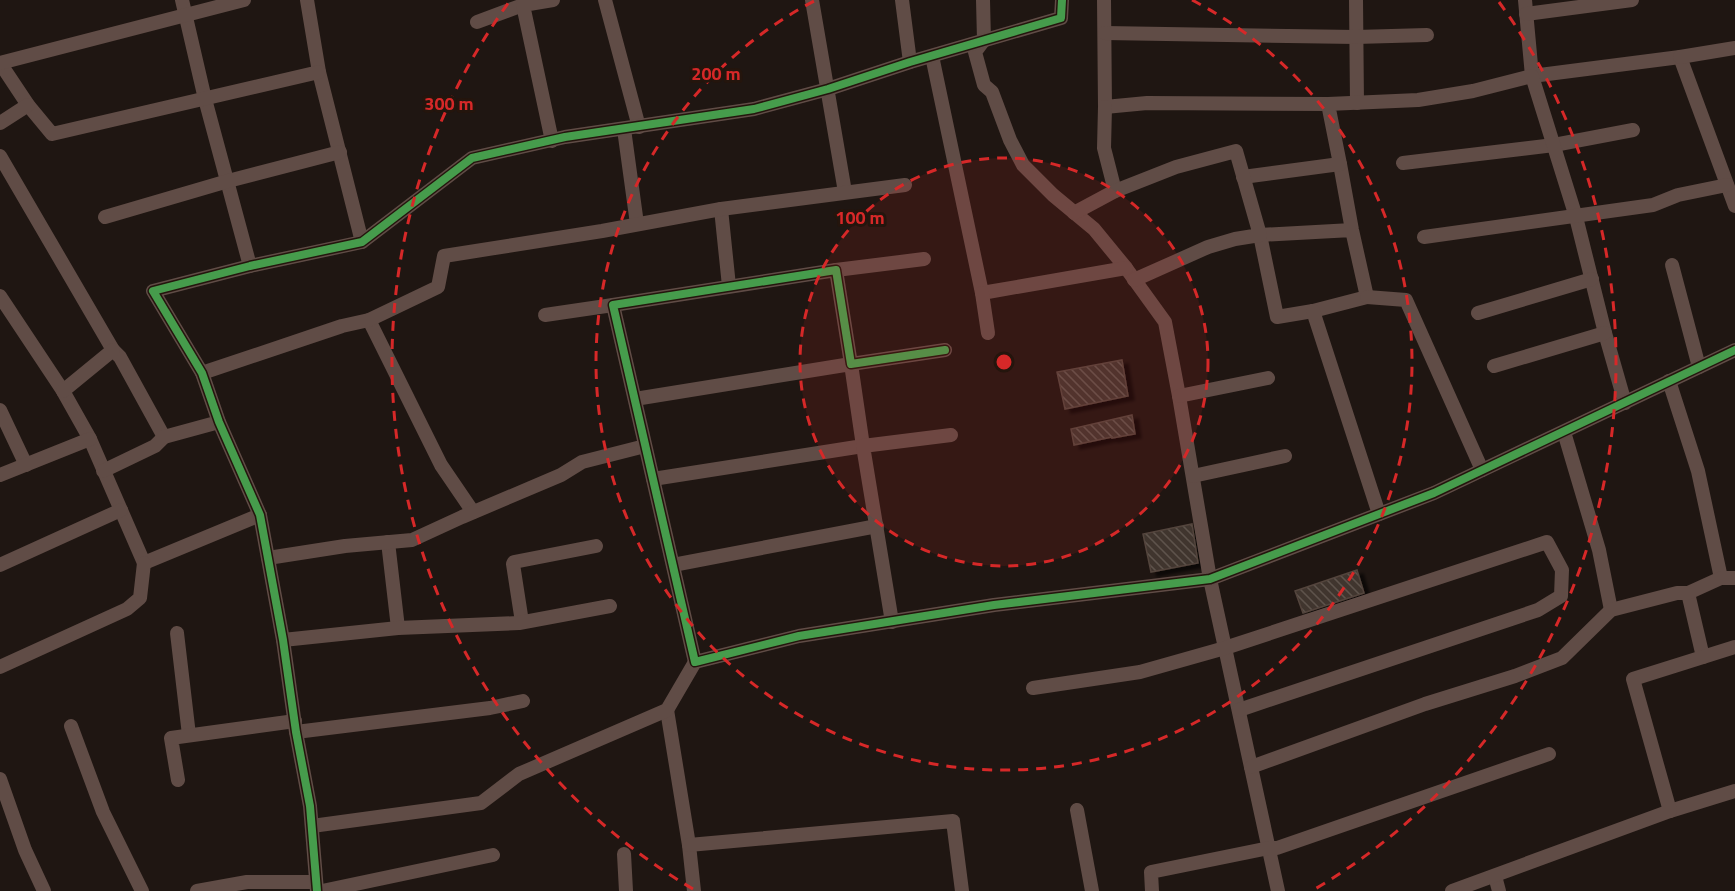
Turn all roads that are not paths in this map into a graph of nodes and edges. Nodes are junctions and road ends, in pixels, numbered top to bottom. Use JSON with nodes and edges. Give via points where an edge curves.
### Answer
{"nodes":[{"id":1,"x":182,"y":0,"type":"edge"},
{"id":2,"x":244,"y":0,"type":"edge"},
{"id":3,"x":307,"y":0,"type":"edge"},
{"id":4,"x":553,"y":0,"type":"edge"},
{"id":5,"x":605,"y":0,"type":"edge"},
{"id":6,"x":812,"y":0,"type":"edge"},
{"id":7,"x":902,"y":0,"type":"edge"},
{"id":8,"x":983,"y":0,"type":"edge"},
{"id":9,"x":1062,"y":0,"type":"edge"},
{"id":10,"x":1104,"y":0,"type":"edge"},
{"id":11,"x":1356,"y":0,"type":"edge"},
{"id":12,"x":1632,"y":0,"type":"edge"},
{"id":13,"x":523,"y":5,"type":"junction"},
{"id":14,"x":1526,"y":7,"type":"edge"},
{"id":15,"x":185,"y":15,"type":"junction"},
{"id":16,"x":477,"y":22,"type":"dead end"},
{"id":17,"x":1105,"y":33,"type":"junction"},
{"id":18,"x":1427,"y":35,"type":"dead end"},
{"id":19,"x":1356,"y":37,"type":"junction"},
{"id":20,"x":984,"y":40,"type":"junction"},
{"id":21,"x":1735,"y":48,"type":"edge"},
{"id":22,"x":932,"y":56,"type":"junction"},
{"id":23,"x":1680,"y":57,"type":"junction"},
{"id":24,"x":910,"y":62,"type":"junction"},
{"id":25,"x":0,"y":63,"type":"edge"},
{"id":26,"x":320,"y":72,"type":"junction"},
{"id":27,"x":1533,"y":76,"type":"junction"},
{"id":28,"x":828,"y":89,"type":"junction"},
{"id":29,"x":205,"y":99,"type":"junction"},
{"id":30,"x":1357,"y":103,"type":"junction"},
{"id":31,"x":1328,"y":104,"type":"junction"},
{"id":32,"x":28,"y":105,"type":"junction"},
{"id":33,"x":1105,"y":107,"type":"junction"},
{"id":34,"x":0,"y":123,"type":"edge"},
{"id":35,"x":639,"y":127,"type":"junction"},
{"id":36,"x":624,"y":129,"type":"junction"},
{"id":37,"x":1633,"y":130,"type":"dead end"},
{"id":38,"x":552,"y":141,"type":"junction"},
{"id":39,"x":1554,"y":144,"type":"junction"},
{"id":40,"x":340,"y":152,"type":"junction"},
{"id":41,"x":0,"y":156,"type":"edge"},
{"id":42,"x":1403,"y":163,"type":"dead end"},
{"id":43,"x":1340,"y":164,"type":"junction"},
{"id":44,"x":1243,"y":177,"type":"junction"},
{"id":45,"x":228,"y":181,"type":"junction"},
{"id":46,"x":905,"y":185,"type":"dead end"},
{"id":47,"x":1727,"y":185,"type":"junction"},
{"id":48,"x":1115,"y":191,"type":"junction"},
{"id":49,"x":845,"y":192,"type":"junction"},
{"id":50,"x":1735,"y":206,"type":"edge"},
{"id":51,"x":721,"y":209,"type":"junction"},
{"id":52,"x":1074,"y":213,"type":"junction"},
{"id":53,"x":105,"y":217,"type":"dead end"},
{"id":54,"x":1576,"y":217,"type":"junction"},
{"id":55,"x":637,"y":224,"type":"junction"},
{"id":56,"x":1352,"y":230,"type":"junction"},
{"id":57,"x":1260,"y":236,"type":"junction"},
{"id":58,"x":1424,"y":237,"type":"dead end"},
{"id":59,"x":362,"y":242,"type":"junction"},
{"id":60,"x":924,"y":259,"type":"dead end"},
{"id":61,"x":1672,"y":265,"type":"dead end"},
{"id":62,"x":250,"y":266,"type":"junction"},
{"id":63,"x":1126,"y":268,"type":"junction"},
{"id":64,"x":836,"y":270,"type":"junction"},
{"id":65,"x":1592,"y":279,"type":"junction"},
{"id":66,"x":1134,"y":280,"type":"junction"},
{"id":67,"x":729,"y":286,"type":"junction"},
{"id":68,"x":982,"y":293,"type":"junction"},
{"id":69,"x":0,"y":296,"type":"edge"},
{"id":70,"x":1367,"y":297,"type":"junction"},
{"id":71,"x":613,"y":304,"type":"junction"},
{"id":72,"x":1313,"y":311,"type":"junction"},
{"id":73,"x":1478,"y":313,"type":"dead end"},
{"id":74,"x":545,"y":315,"type":"dead end"},
{"id":75,"x":369,"y":320,"type":"junction"},
{"id":76,"x":988,"y":333,"type":"dead end"},
{"id":77,"x":1605,"y":333,"type":"junction"},
{"id":78,"x":113,"y":350,"type":"junction"},
{"id":79,"x":945,"y":350,"type":"dead end"},
{"id":80,"x":1735,"y":350,"type":"edge"},
{"id":81,"x":851,"y":364,"type":"junction"},
{"id":82,"x":1494,"y":366,"type":"dead end"},
{"id":83,"x":1699,"y":367,"type":"junction"},
{"id":84,"x":202,"y":373,"type":"junction"},
{"id":85,"x":1268,"y":378,"type":"dead end"},
{"id":86,"x":1670,"y":381,"type":"junction"},
{"id":87,"x":63,"y":390,"type":"junction"},
{"id":88,"x":1179,"y":396,"type":"junction"},
{"id":89,"x":635,"y":399,"type":"junction"},
{"id":90,"x":1625,"y":403,"type":"junction"},
{"id":91,"x":0,"y":410,"type":"edge"},
{"id":92,"x":219,"y":422,"type":"junction"},
{"id":93,"x":1564,"y":432,"type":"junction"},
{"id":94,"x":951,"y":435,"type":"dead end"},
{"id":95,"x":164,"y":437,"type":"junction"},
{"id":96,"x":90,"y":439,"type":"junction"},
{"id":97,"x":645,"y":446,"type":"junction"},
{"id":98,"x":863,"y":446,"type":"junction"},
{"id":99,"x":1285,"y":456,"type":"dead end"},
{"id":100,"x":26,"y":465,"type":"junction"},
{"id":101,"x":1482,"y":470,"type":"junction"},
{"id":102,"x":104,"y":471,"type":"junction"},
{"id":103,"x":0,"y":475,"type":"edge"},
{"id":104,"x":1193,"y":476,"type":"junction"},
{"id":105,"x":653,"y":479,"type":"junction"},
{"id":106,"x":122,"y":510,"type":"junction"},
{"id":107,"x":473,"y":512,"type":"junction"},
{"id":108,"x":1379,"y":514,"type":"junction"},
{"id":109,"x":260,"y":515,"type":"junction"},
{"id":110,"x":877,"y":526,"type":"junction"},
{"id":111,"x":388,"y":542,"type":"junction"},
{"id":112,"x":596,"y":546,"type":"dead end"},
{"id":113,"x":268,"y":558,"type":"junction"},
{"id":114,"x":144,"y":564,"type":"junction"},
{"id":115,"x":0,"y":565,"type":"edge"},
{"id":116,"x":673,"y":565,"type":"junction"},
{"id":117,"x":1728,"y":578,"type":"edge"},
{"id":118,"x":1210,"y":579,"type":"junction"},
{"id":119,"x":1688,"y":593,"type":"junction"},
{"id":120,"x":610,"y":606,"type":"dead end"},
{"id":121,"x":1611,"y":610,"type":"junction"},
{"id":122,"x":892,"y":622,"type":"junction"},
{"id":123,"x":520,"y":623,"type":"junction"},
{"id":124,"x":398,"y":628,"type":"junction"},
{"id":125,"x":177,"y":633,"type":"dead end"},
{"id":126,"x":283,"y":640,"type":"junction"},
{"id":127,"x":1735,"y":647,"type":"edge"},
{"id":128,"x":1225,"y":648,"type":"junction"},
{"id":129,"x":1703,"y":657,"type":"junction"},
{"id":130,"x":695,"y":662,"type":"junction"},
{"id":131,"x":0,"y":667,"type":"edge"},
{"id":132,"x":1033,"y":688,"type":"dead end"},
{"id":133,"x":523,"y":701,"type":"dead end"},
{"id":134,"x":667,"y":710,"type":"junction"},
{"id":135,"x":1239,"y":710,"type":"junction"},
{"id":136,"x":71,"y":726,"type":"dead end"},
{"id":137,"x":296,"y":726,"type":"junction"},
{"id":138,"x":189,"y":735,"type":"junction"},
{"id":139,"x":1548,"y":754,"type":"dead end"},
{"id":140,"x":1251,"y":767,"type":"junction"},
{"id":141,"x":0,"y":779,"type":"edge"},
{"id":142,"x":178,"y":780,"type":"dead end"},
{"id":143,"x":1735,"y":791,"type":"edge"},
{"id":144,"x":1077,"y":810,"type":"dead end"},
{"id":145,"x":1670,"y":811,"type":"junction"},
{"id":146,"x":312,"y":826,"type":"junction"},
{"id":147,"x":689,"y":845,"type":"junction"},
{"id":148,"x":1269,"y":848,"type":"junction"},
{"id":149,"x":624,"y":854,"type":"dead end"},
{"id":150,"x":493,"y":855,"type":"dead end"},
{"id":151,"x":1495,"y":876,"type":"junction"},
{"id":152,"x":318,"y":888,"type":"edge"},
{"id":153,"x":44,"y":891,"type":"edge"},
{"id":154,"x":142,"y":891,"type":"edge"},
{"id":155,"x":197,"y":891,"type":"edge"},
{"id":156,"x":626,"y":891,"type":"edge"},
{"id":157,"x":694,"y":891,"type":"edge"},
{"id":158,"x":962,"y":891,"type":"edge"},
{"id":159,"x":1092,"y":891,"type":"edge"},
{"id":160,"x":1152,"y":891,"type":"edge"},
{"id":161,"x":1278,"y":891,"type":"edge"},
{"id":162,"x":1452,"y":891,"type":"edge"},
{"id":163,"x":1499,"y":891,"type":"edge"}],
"edges":[{"from":1,"to":15,"type":"street"},
{"from":2,"to":15,"type":"street"},
{"from":3,"to":26,"type":"street"},
{"from":4,"to":13,"type":"street"},
{"from":5,"to":35,"type":"street"},
{"from":6,"to":28,"type":"street"},
{"from":7,"to":24,"type":"street"},
{"from":8,"to":20,"type":"street"},
{"from":9,"to":20,"type":"street","via":[[1061,18]]},
{"from":10,"to":17,"type":"street"},
{"from":11,"to":19,"type":"street"},
{"from":12,"to":14,"type":"street"},
{"from":13,"to":16,"type":"street"},
{"from":13,"to":38,"type":"street"},
{"from":14,"to":27,"type":"street"},
{"from":15,"to":25,"type":"street"},
{"from":15,"to":29,"type":"street"},
{"from":17,"to":19,"type":"street"},
{"from":17,"to":33,"type":"street"},
{"from":18,"to":19,"type":"street"},
{"from":19,"to":30,"type":"street"},
{"from":20,"to":22,"type":"street"},
{"from":20,"to":52,"type":"street","via":[[975,52],[984,85],[992,92],[1014,148],[1023,165]]},
{"from":21,"to":23,"type":"street"},
{"from":22,"to":24,"type":"street"},
{"from":22,"to":68,"type":"street"},
{"from":23,"to":27,"type":"street"},
{"from":23,"to":47,"type":"street"},
{"from":24,"to":28,"type":"street"},
{"from":25,"to":32,"type":"street"},
{"from":26,"to":29,"type":"street"},
{"from":26,"to":40,"type":"street"},
{"from":27,"to":30,"type":"street","via":[[1418,100]]},
{"from":27,"to":39,"type":"street"},
{"from":28,"to":35,"type":"street","via":[[754,109]]},
{"from":28,"to":49,"type":"street"},
{"from":29,"to":32,"type":"street","via":[[52,134]]},
{"from":29,"to":45,"type":"street"},
{"from":30,"to":31,"type":"street"},
{"from":31,"to":33,"type":"street","via":[[1147,103]]},
{"from":31,"to":43,"type":"street"},
{"from":32,"to":34,"type":"street"},
{"from":33,"to":48,"type":"street","via":[[1104,148]]},
{"from":35,"to":36,"type":"street"},
{"from":36,"to":38,"type":"street"},
{"from":36,"to":55,"type":"street"},
{"from":37,"to":39,"type":"street"},
{"from":38,"to":59,"type":"street","via":[[472,158]]},
{"from":39,"to":42,"type":"street"},
{"from":39,"to":54,"type":"street"},
{"from":40,"to":45,"type":"street"},
{"from":40,"to":59,"type":"street"},
{"from":41,"to":78,"type":"street"},
{"from":43,"to":44,"type":"street"},
{"from":43,"to":56,"type":"street"},
{"from":44,"to":48,"type":"street","via":[[1236,151],[1176,167]]},
{"from":44,"to":57,"type":"street"},
{"from":45,"to":53,"type":"street"},
{"from":45,"to":62,"type":"street"},
{"from":46,"to":49,"type":"street"},
{"from":47,"to":50,"type":"street"},
{"from":47,"to":54,"type":"street","via":[[1678,195],[1653,205]]},
{"from":48,"to":52,"type":"street"},
{"from":49,"to":51,"type":"street"},
{"from":51,"to":55,"type":"street"},
{"from":51,"to":67,"type":"street"},
{"from":52,"to":63,"type":"street","via":[[1094,229]]},
{"from":54,"to":58,"type":"street"},
{"from":54,"to":65,"type":"street"},
{"from":55,"to":75,"type":"street","via":[[444,255],[438,287]]},
{"from":56,"to":57,"type":"street"},
{"from":56,"to":70,"type":"street"},
{"from":57,"to":66,"type":"street","via":[[1208,247]]},
{"from":57,"to":72,"type":"street","via":[[1277,317]]},
{"from":59,"to":62,"type":"street"},
{"from":60,"to":64,"type":"street"},
{"from":61,"to":83,"type":"street"},
{"from":62,"to":84,"type":"street","via":[[153,291]]},
{"from":63,"to":66,"type":"street"},
{"from":63,"to":68,"type":"street"},
{"from":64,"to":67,"type":"street"},
{"from":64,"to":81,"type":"street"},
{"from":65,"to":73,"type":"street"},
{"from":65,"to":77,"type":"street"},
{"from":66,"to":88,"type":"street","via":[[1165,322]]},
{"from":67,"to":71,"type":"street"},
{"from":68,"to":76,"type":"street"},
{"from":69,"to":87,"type":"street"},
{"from":70,"to":72,"type":"street"},
{"from":70,"to":101,"type":"street","via":[[1406,300]]},
{"from":71,"to":74,"type":"street"},
{"from":71,"to":89,"type":"street"},
{"from":72,"to":108,"type":"street"},
{"from":75,"to":84,"type":"street"},
{"from":75,"to":107,"type":"street","via":[[441,465]]},
{"from":77,"to":82,"type":"street"},
{"from":77,"to":90,"type":"street"},
{"from":78,"to":87,"type":"street"},
{"from":78,"to":95,"type":"street"},
{"from":79,"to":81,"type":"street"},
{"from":80,"to":83,"type":"street"},
{"from":81,"to":89,"type":"street"},
{"from":81,"to":98,"type":"street"},
{"from":83,"to":86,"type":"street"},
{"from":84,"to":92,"type":"street"},
{"from":85,"to":88,"type":"street"},
{"from":86,"to":90,"type":"street"},
{"from":86,"to":117,"type":"street"},
{"from":87,"to":96,"type":"street"},
{"from":88,"to":104,"type":"street"},
{"from":89,"to":97,"type":"street"},
{"from":90,"to":93,"type":"street"},
{"from":91,"to":100,"type":"street"},
{"from":92,"to":95,"type":"street"},
{"from":92,"to":109,"type":"street"},
{"from":93,"to":101,"type":"street"},
{"from":93,"to":121,"type":"street","via":[[1599,550]]},
{"from":94,"to":98,"type":"street"},
{"from":95,"to":102,"type":"street","via":[[155,446]]},
{"from":96,"to":100,"type":"street"},
{"from":96,"to":102,"type":"street"},
{"from":97,"to":105,"type":"street"},
{"from":97,"to":107,"type":"street","via":[[582,462],[561,475]]},
{"from":98,"to":105,"type":"street"},
{"from":98,"to":110,"type":"street"},
{"from":99,"to":104,"type":"street"},
{"from":100,"to":103,"type":"street"},
{"from":101,"to":108,"type":"street"},
{"from":102,"to":106,"type":"street"},
{"from":104,"to":118,"type":"street"},
{"from":105,"to":116,"type":"street"},
{"from":106,"to":114,"type":"street"},
{"from":106,"to":115,"type":"street"},
{"from":107,"to":111,"type":"street","via":[[412,540]]},
{"from":108,"to":118,"type":"street"},
{"from":109,"to":113,"type":"street"},
{"from":109,"to":114,"type":"street"},
{"from":110,"to":116,"type":"street"},
{"from":110,"to":122,"type":"street"},
{"from":111,"to":113,"type":"street"},
{"from":111,"to":124,"type":"street"},
{"from":112,"to":123,"type":"street","via":[[514,562]]},
{"from":113,"to":126,"type":"street"},
{"from":114,"to":131,"type":"street","via":[[140,598],[127,609]]},
{"from":116,"to":130,"type":"street"},
{"from":117,"to":119,"type":"street"},
{"from":118,"to":122,"type":"street","via":[[994,605]]},
{"from":118,"to":128,"type":"street"},
{"from":119,"to":121,"type":"street"},
{"from":119,"to":129,"type":"street"},
{"from":120,"to":123,"type":"street"},
{"from":121,"to":140,"type":"street","via":[[1562,658]]},
{"from":122,"to":130,"type":"street","via":[[800,636]]},
{"from":123,"to":124,"type":"street"},
{"from":124,"to":126,"type":"street"},
{"from":125,"to":138,"type":"street"},
{"from":126,"to":137,"type":"street"},
{"from":127,"to":129,"type":"street"},
{"from":128,"to":132,"type":"street","via":[[1140,672]]},
{"from":128,"to":135,"type":"street"},
{"from":128,"to":135,"type":"street","via":[[1546,542],[1562,570],[1561,596],[1538,610]]},
{"from":129,"to":145,"type":"street","via":[[1633,679]]},
{"from":130,"to":134,"type":"street"},
{"from":133,"to":137,"type":"street","via":[[490,708]]},
{"from":134,"to":146,"type":"street","via":[[519,774],[481,803]]},
{"from":134,"to":147,"type":"street"},
{"from":135,"to":140,"type":"street"},
{"from":136,"to":154,"type":"street","via":[[104,812]]},
{"from":137,"to":138,"type":"street"},
{"from":137,"to":146,"type":"street"},
{"from":138,"to":142,"type":"street","via":[[171,738]]},
{"from":139,"to":148,"type":"street"},
{"from":140,"to":148,"type":"street"},
{"from":141,"to":153,"type":"street"},
{"from":143,"to":145,"type":"street"},
{"from":144,"to":159,"type":"street"},
{"from":145,"to":151,"type":"street"},
{"from":146,"to":152,"type":"street"},
{"from":147,"to":157,"type":"street"},
{"from":147,"to":158,"type":"street","via":[[953,821]]},
{"from":148,"to":160,"type":"street","via":[[1151,872]]},
{"from":148,"to":161,"type":"street"},
{"from":149,"to":156,"type":"street"},
{"from":150,"to":152,"type":"street"},
{"from":151,"to":162,"type":"street"},
{"from":151,"to":163,"type":"street"},
{"from":152,"to":155,"type":"street","via":[[247,882]]}]}
